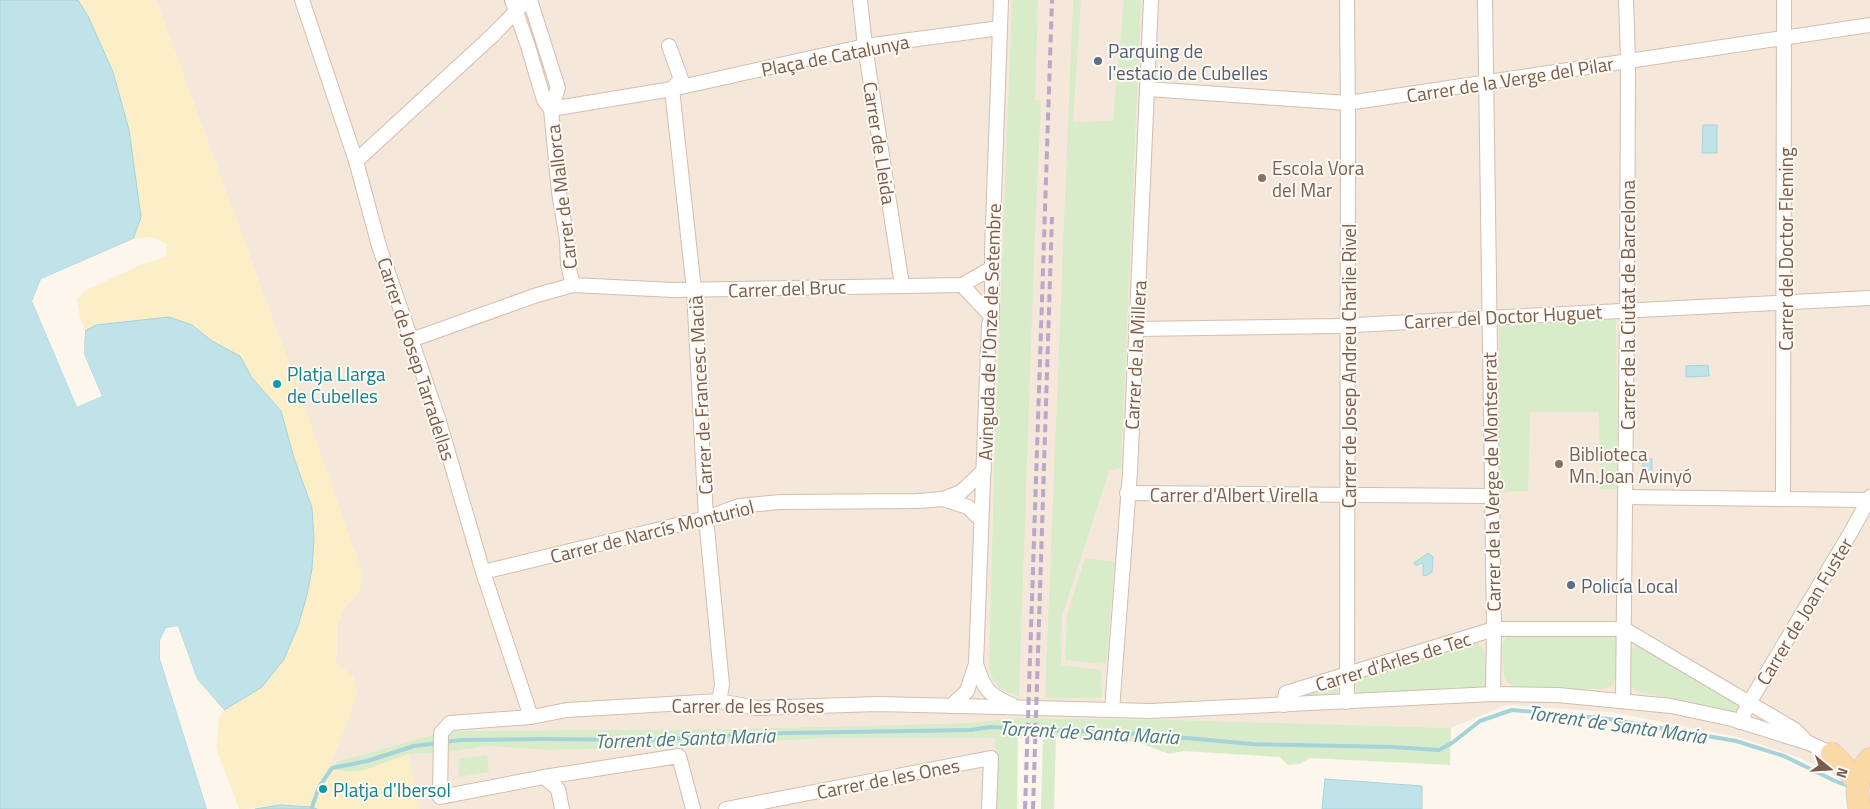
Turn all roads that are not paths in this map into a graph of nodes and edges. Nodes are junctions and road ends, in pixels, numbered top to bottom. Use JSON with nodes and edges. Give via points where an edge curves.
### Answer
{"nodes":[{"id":1,"x":302,"y":0,"type":"edge"},
{"id":2,"x":529,"y":0,"type":"edge"},
{"id":3,"x":860,"y":0,"type":"edge"},
{"id":4,"x":1001,"y":0,"type":"edge"},
{"id":5,"x":1151,"y":0,"type":"edge"},
{"id":6,"x":1347,"y":0,"type":"edge"},
{"id":7,"x":1485,"y":0,"type":"edge"},
{"id":8,"x":1626,"y":0,"type":"edge"},
{"id":9,"x":1784,"y":0,"type":"edge"},
{"id":10,"x":514,"y":6,"type":"edge"},
{"id":11,"x":1870,"y":25,"type":"edge"},
{"id":12,"x":1000,"y":28,"type":"junction"},
{"id":13,"x":1786,"y":38,"type":"junction"},
{"id":14,"x":669,"y":46,"type":"dead end"},
{"id":15,"x":865,"y":46,"type":"junction"},
{"id":16,"x":1628,"y":62,"type":"junction"},
{"id":17,"x":1485,"y":83,"type":"junction"},
{"id":18,"x":672,"y":89,"type":"junction"},
{"id":19,"x":1148,"y":89,"type":"junction"},
{"id":20,"x":1348,"y":103,"type":"junction"},
{"id":21,"x":551,"y":109,"type":"junction"},
{"id":22,"x":356,"y":161,"type":"junction"},
{"id":23,"x":992,"y":268,"type":"junction"},
{"id":24,"x":573,"y":285,"type":"junction"},
{"id":25,"x":902,"y":285,"type":"junction"},
{"id":26,"x":962,"y":285,"type":"junction"},
{"id":27,"x":694,"y":290,"type":"junction"},
{"id":28,"x":1870,"y":298,"type":"edge"},
{"id":29,"x":1784,"y":302,"type":"junction"},
{"id":30,"x":1627,"y":310,"type":"junction"},
{"id":31,"x":992,"y":316,"type":"junction"},
{"id":32,"x":1489,"y":317,"type":"junction"},
{"id":33,"x":1348,"y":325,"type":"junction"},
{"id":34,"x":1136,"y":329,"type":"junction"},
{"id":35,"x":411,"y":340,"type":"junction"},
{"id":36,"x":984,"y":470,"type":"junction"},
{"id":37,"x":1127,"y":493,"type":"junction"},
{"id":38,"x":1347,"y":494,"type":"junction"},
{"id":39,"x":1491,"y":496,"type":"junction"},
{"id":40,"x":1626,"y":497,"type":"junction"},
{"id":41,"x":943,"y":498,"type":"junction"},
{"id":42,"x":1783,"y":498,"type":"junction"},
{"id":43,"x":1869,"y":499,"type":"edge"},
{"id":44,"x":706,"y":518,"type":"junction"},
{"id":45,"x":981,"y":520,"type":"junction"},
{"id":46,"x":484,"y":572,"type":"junction"},
{"id":47,"x":1624,"y":629,"type":"junction"},
{"id":48,"x":1494,"y":630,"type":"junction"},
{"id":49,"x":976,"y":664,"type":"junction"},
{"id":50,"x":1347,"y":675,"type":"junction"},
{"id":51,"x":1493,"y":694,"type":"junction"},
{"id":52,"x":719,"y":700,"type":"junction"},
{"id":53,"x":1623,"y":700,"type":"junction"},
{"id":54,"x":1347,"y":702,"type":"junction"},
{"id":55,"x":1749,"y":703,"type":"junction"},
{"id":56,"x":1284,"y":705,"type":"junction"},
{"id":57,"x":951,"y":706,"type":"junction"},
{"id":58,"x":1018,"y":708,"type":"junction"},
{"id":59,"x":1112,"y":710,"type":"junction"},
{"id":60,"x":531,"y":717,"type":"junction"},
{"id":61,"x":1740,"y":722,"type":"junction"},
{"id":62,"x":1809,"y":743,"type":"junction"},
{"id":63,"x":1832,"y":754,"type":"junction"},
{"id":64,"x":1869,"y":759,"type":"edge"},
{"id":65,"x":569,"y":774,"type":"junction"},
{"id":66,"x":544,"y":777,"type":"junction"},
{"id":67,"x":558,"y":789,"type":"junction"},
{"id":68,"x":1858,"y":795,"type":"edge"},
{"id":69,"x":562,"y":809,"type":"edge"},
{"id":70,"x":693,"y":809,"type":"edge"},
{"id":71,"x":726,"y":809,"type":"edge"},
{"id":72,"x":989,"y":809,"type":"edge"}],
"edges":[{"from":1,"to":22,"type":"street","name":"Carrer de Josep Tarradellas"},
{"from":2,"to":10,"type":"street"},
{"from":2,"to":21,"type":"street","name":"Carrer de Mallorca","via":[[558,88]]},
{"from":3,"to":15,"type":"street","name":"Carrer de Lleida"},
{"from":4,"to":12,"type":"street","name":"Avinguda de l'Onze de Setembre"},
{"from":5,"to":19,"type":"street","name":"Carrer de la Millera"},
{"from":6,"to":20,"type":"street","name":"Carrer de Josep Andreu Charlie Rivel"},
{"from":7,"to":17,"type":"street","name":"Carrer de la Verge de Montserrat"},
{"from":8,"to":16,"type":"street","name":"Carrer de la Ciutat de Barcelona"},
{"from":9,"to":13,"type":"street","name":"Carrer del Doctor Fleming"},
{"from":10,"to":21,"type":"street","name":"Carrer de Mallorca","via":[[544,100]]},
{"from":10,"to":22,"type":"street","via":[[493,35]]},
{"from":11,"to":13,"type":"street","name":"Carrer de la Verge del Pilar"},
{"from":12,"to":15,"type":"street","name":"Plaça de Catalunya"},
{"from":12,"to":23,"type":"street","name":"Avinguda de l'Onze de Setembre"},
{"from":13,"to":16,"type":"street","name":"Carrer de la Verge del Pilar"},
{"from":13,"to":29,"type":"street","name":"Carrer del Doctor Fleming"},
{"from":14,"to":18,"type":"street","via":[[681,79]]},
{"from":15,"to":18,"type":"street","name":"Plaça de Catalunya"},
{"from":15,"to":25,"type":"street","name":"Carrer de Lleida"},
{"from":16,"to":17,"type":"street","name":"Carrer de la Verge del Pilar"},
{"from":16,"to":30,"type":"street","name":"Carrer de la Ciutat de Barcelona"},
{"from":17,"to":20,"type":"street","name":"Carrer de la Verge del Pilar"},
{"from":17,"to":32,"type":"street","name":"Carrer de la Verge de Montserrat"},
{"from":18,"to":21,"type":"street","name":"Plaça de Catalunya"},
{"from":18,"to":27,"type":"street","name":"Carrer de Francesc Macià"},
{"from":19,"to":20,"type":"street","name":"Carrer de la Verge del Pilar"},
{"from":19,"to":34,"type":"street","name":"Carrer de la Millera"},
{"from":20,"to":33,"type":"street","name":"Carrer de Josep Andreu Charlie Rivel"},
{"from":21,"to":24,"type":"street","name":"Carrer de Mallorca"},
{"from":22,"to":35,"type":"street","name":"Carrer de Josep Tarradellas","via":[[379,246]]},
{"from":23,"to":26,"type":"street","name":"Carrer del Bruc"},
{"from":23,"to":31,"type":"street","name":"Avinguda de l'Onze de Setembre"},
{"from":24,"to":27,"type":"street","name":"Carrer del Bruc"},
{"from":24,"to":35,"type":"street","name":"Carrer del Bruc"},
{"from":25,"to":26,"type":"street","name":"Carrer del Bruc"},
{"from":25,"to":27,"type":"street","name":"Carrer del Bruc"},
{"from":26,"to":31,"type":"street"},
{"from":27,"to":44,"type":"street","name":"Carrer de Francesc Macià"},
{"from":28,"to":29,"type":"street","name":"Carrer del Doctor Huguet"},
{"from":29,"to":30,"type":"street","name":"Carrer del Doctor Huguet"},
{"from":29,"to":42,"type":"street","name":"Carrer del Doctor Fleming"},
{"from":30,"to":32,"type":"street","name":"Carrer del Doctor Huguet"},
{"from":30,"to":40,"type":"street","name":"Carrer de la Ciutat de Barcelona"},
{"from":31,"to":36,"type":"street","name":"Avinguda de l'Onze de Setembre"},
{"from":32,"to":33,"type":"street","name":"Carrer del Doctor Huguet"},
{"from":32,"to":39,"type":"street","name":"Carrer de la Verge de Montserrat"},
{"from":33,"to":34,"type":"street","name":"Carrer del Doctor Huguet"},
{"from":33,"to":38,"type":"street","name":"Carrer de Josep Andreu Charlie Rivel"},
{"from":34,"to":37,"type":"street","name":"Carrer de la Millera"},
{"from":35,"to":46,"type":"street","name":"Carrer de Josep Tarradellas"},
{"from":36,"to":41,"type":"street","name":"Carrer de Narcís Monturiol","via":[[961,492]]},
{"from":36,"to":45,"type":"street","name":"Avinguda de l'Onze de Setembre"},
{"from":37,"to":38,"type":"street","name":"Carrer d'Albert Virella"},
{"from":37,"to":59,"type":"street","name":"Carrer de la Millera"},
{"from":38,"to":39,"type":"street","name":"Carrer d'Albert Virella"},
{"from":38,"to":50,"type":"street","name":"Carrer de Josep Andreu Charlie Rivel"},
{"from":39,"to":48,"type":"street","name":"Carrer de la Verge de Montserrat"},
{"from":40,"to":42,"type":"street"},
{"from":40,"to":47,"type":"street","name":"Carrer de la Ciutat de Barcelona"},
{"from":41,"to":44,"type":"street","name":"Carrer de Narcís Monturiol","via":[[780,502],[739,506]]},
{"from":41,"to":45,"type":"street","name":"Carrer de Narcís Monturiol","via":[[968,507]]},
{"from":42,"to":43,"type":"street"},
{"from":43,"to":55,"type":"street","name":"Carrer de Joan Fuster"},
{"from":44,"to":46,"type":"street","name":"Carrer de Narcís Monturiol"},
{"from":44,"to":52,"type":"street","name":"Carrer de Francesc Macià","via":[[722,685]]},
{"from":45,"to":49,"type":"street","name":"Avinguda de l'Onze de Setembre"},
{"from":46,"to":60,"type":"street","name":"Carrer de Josep Tarradellas"},
{"from":47,"to":48,"type":"street","name":"Carrer d'Arles de Tec"},
{"from":47,"to":53,"type":"street","name":"Carrer de la Ciutat de Barcelona"},
{"from":47,"to":55,"type":"street","name":"Carrer d'Arles de Tec"},
{"from":48,"to":50,"type":"street","name":"Carrer d'Arles de Tec"},
{"from":48,"to":51,"type":"street","name":"Carrer de la Verge de Montserrat"},
{"from":49,"to":57,"type":"street","name":"Avinguda de l'Onze de Setembre","via":[[967,691]]},
{"from":49,"to":58,"type":"street","name":"Avinguda de l'Onze de Setembre","via":[[984,687],[997,698]]},
{"from":50,"to":54,"type":"street","name":"Carrer de Josep Andreu Charlie Rivel"},
{"from":50,"to":56,"type":"street","name":"Carrer d'Arles de Tec","via":[[1286,693]]},
{"from":51,"to":53,"type":"street","name":"Carrer d'Arles de Tec"},
{"from":51,"to":54,"type":"street","name":"Carrer d'Arles de Tec"},
{"from":52,"to":57,"type":"street","name":"Carrer de les Roses","via":[[756,708],[878,704]]},
{"from":52,"to":60,"type":"street","name":"Carrer de les Roses","via":[[567,710]]},
{"from":53,"to":61,"type":"street","name":"Carrer d'Arles de Tec","via":[[1671,706]]},
{"from":54,"to":56,"type":"street","name":"Carrer d'Arles de Tec"},
{"from":55,"to":61,"type":"street","name":"Carrer de Joan Fuster"},
{"from":55,"to":62,"type":"street","name":"Carrer d'Arles de Tec"},
{"from":56,"to":59,"type":"street","name":"Carrer d'Arles de Tec"},
{"from":57,"to":58,"type":"street","name":"Carrer de les Roses"},
{"from":58,"to":59,"type":"street","name":"Carrer d'Arles de Tec"},
{"from":60,"to":66,"type":"street","name":"Carrer de les Roses","via":[[450,723],[441,732],[440,797]]},
{"from":61,"to":62,"type":"street","name":"Carrer d'Arles de Tec"},
{"from":62,"to":63,"type":"street","name":"Carrer d'Arles de Tec"},
{"from":63,"to":64,"type":"main road"},
{"from":63,"to":68,"type":"main road"},
{"from":64,"to":68,"type":"main road","via":[[1862,770]]},
{"from":65,"to":66,"type":"street"},
{"from":65,"to":67,"type":"street"},
{"from":65,"to":70,"type":"street","via":[[678,756]]},
{"from":66,"to":67,"type":"street"},
{"from":67,"to":69,"type":"street"},
{"from":71,"to":72,"type":"street","name":"Carrer de les Ones","via":[[991,758]]}]}
